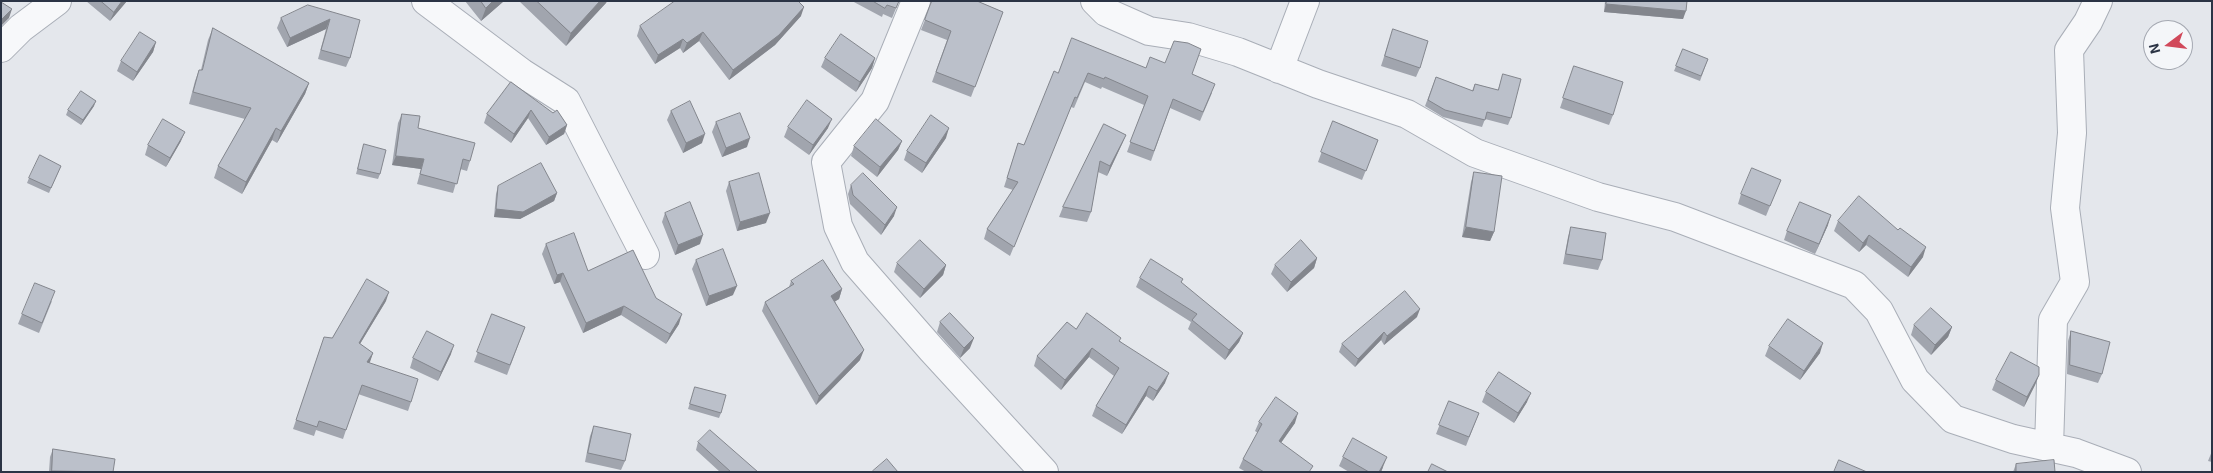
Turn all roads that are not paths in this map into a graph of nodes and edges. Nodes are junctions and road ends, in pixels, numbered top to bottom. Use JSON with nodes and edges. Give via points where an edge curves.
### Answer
{"nodes":[{"id":1,"x":56,"y":1,"type":"edge"},
{"id":2,"x":426,"y":1,"type":"edge"},
{"id":3,"x":916,"y":1,"type":"edge"},
{"id":4,"x":1095,"y":1,"type":"edge"},
{"id":5,"x":1305,"y":1,"type":"edge"},
{"id":6,"x":2098,"y":1,"type":"edge"},
{"id":7,"x":1,"y":48,"type":"edge"},
{"id":8,"x":1278,"y":69,"type":"junction"},
{"id":9,"x":645,"y":255,"type":"dead end"},
{"id":10,"x":2048,"y":447,"type":"junction"},
{"id":11,"x":1044,"y":472,"type":"edge"},
{"id":12,"x":2127,"y":472,"type":"edge"}],
"edges":[{"from":1,"to":7,"type":"street"},
{"from":2,"to":9,"type":"street","via":[[522,73],[566,100]]},
{"from":3,"to":11,"type":"street","via":[[875,101],[826,162],[838,226],[854,262]]},
{"from":4,"to":8,"type":"street","via":[[1106,12],[1149,31],[1188,37],[1238,52]]},
{"from":5,"to":8,"type":"street"},
{"from":6,"to":10,"type":"street","via":[[2069,50],[2072,133],[2065,208],[2075,282],[2053,320]]},
{"from":8,"to":10,"type":"street","via":[[1407,114],[1475,153],[1598,197],[1675,217],[1854,285],[1879,311],[1915,380],[1953,419]]},
{"from":10,"to":12,"type":"street","via":[[2076,453]]}]}
